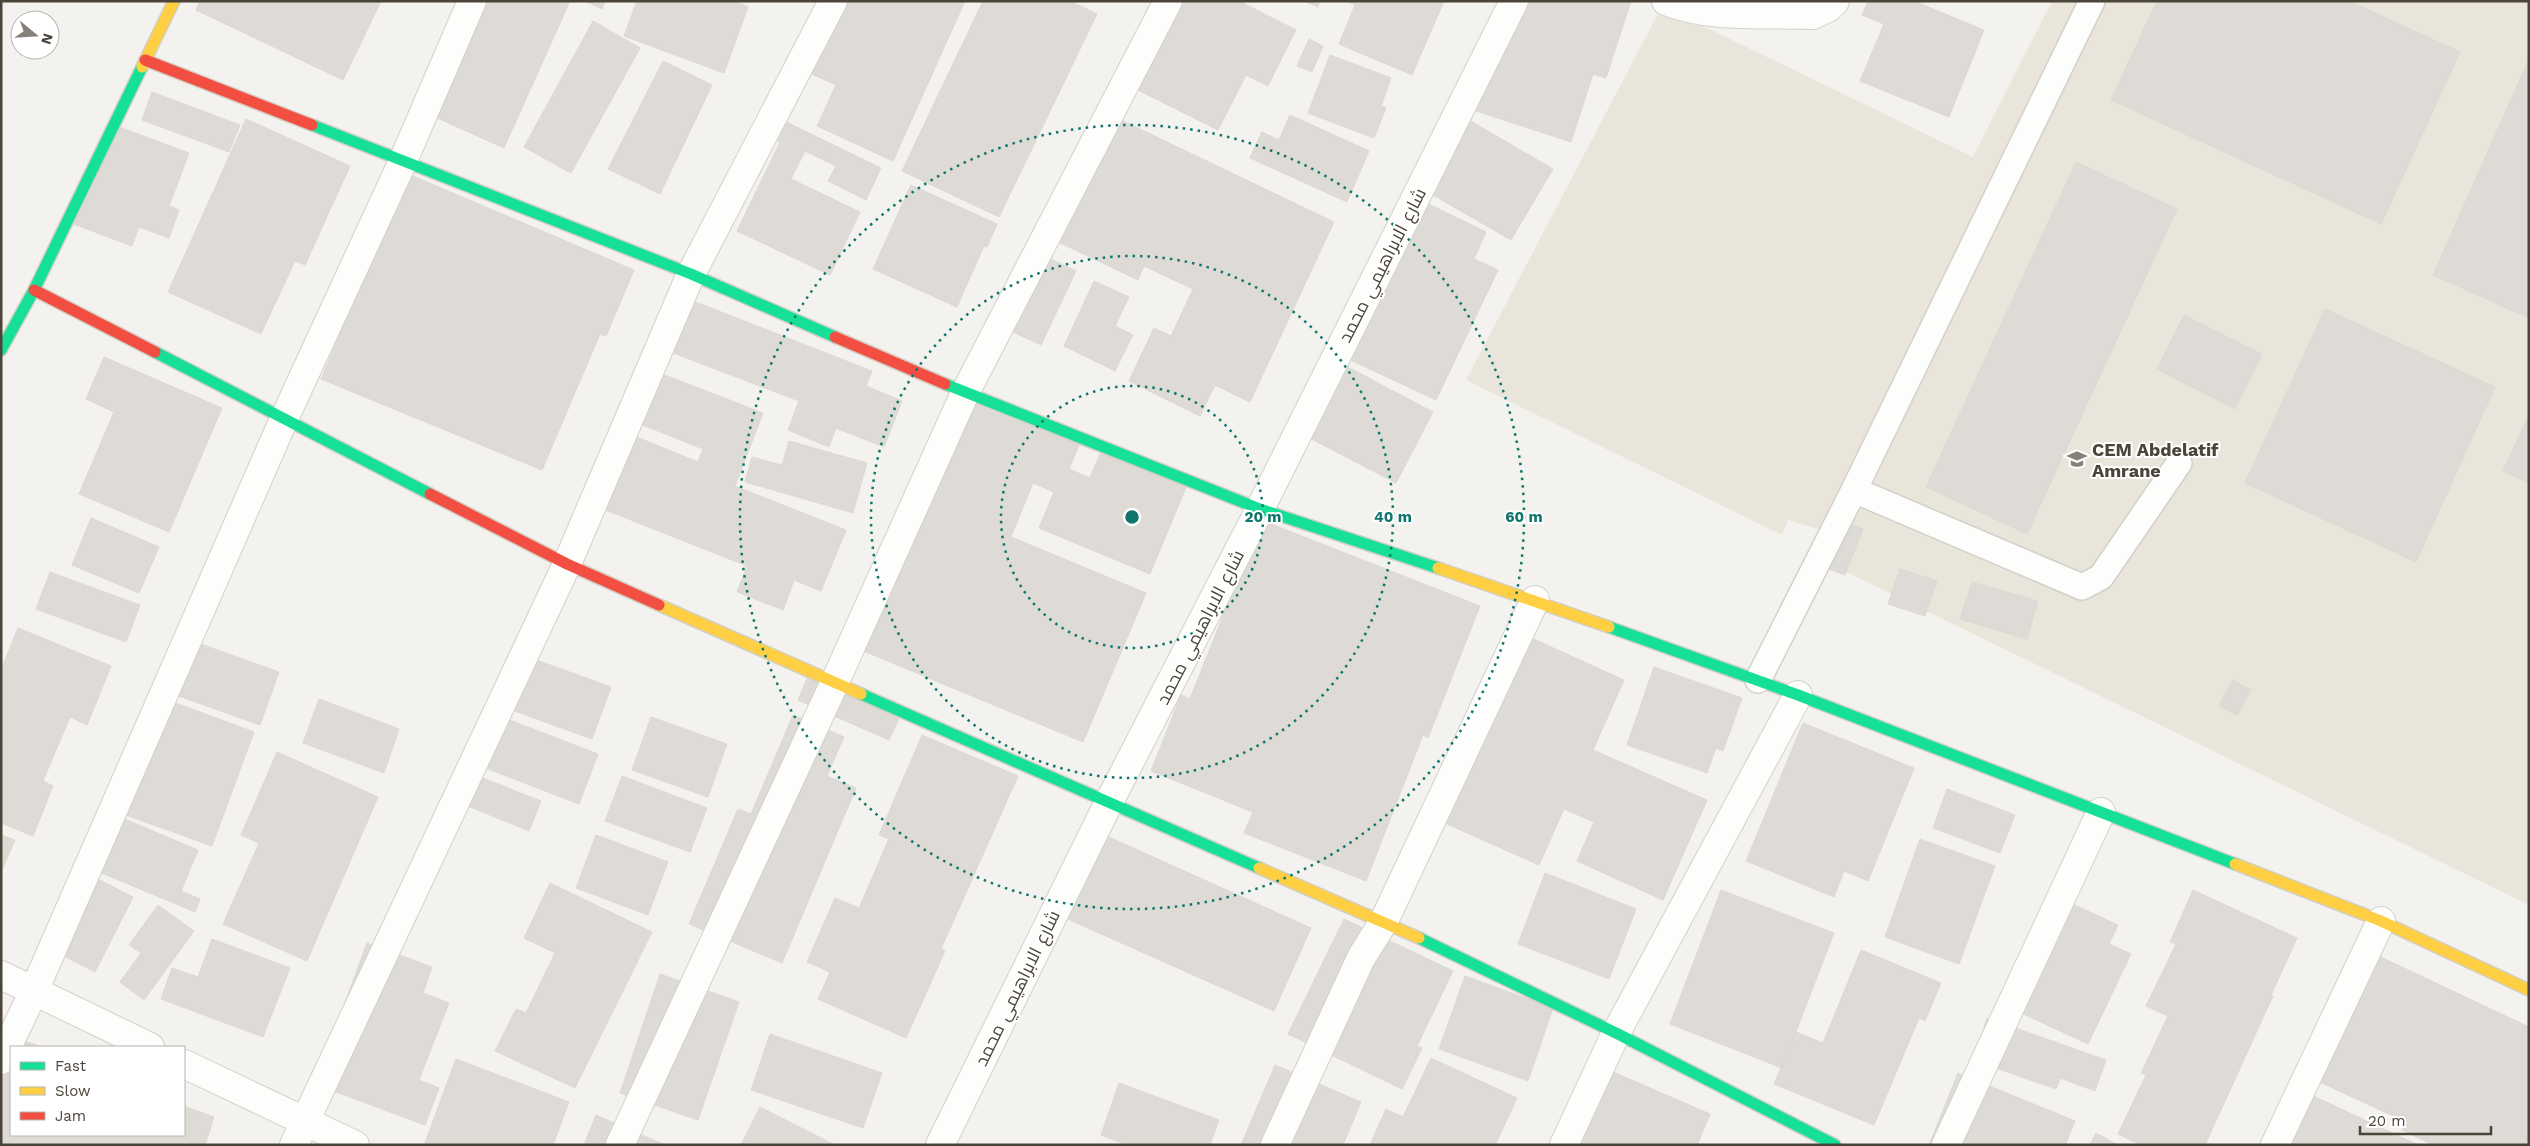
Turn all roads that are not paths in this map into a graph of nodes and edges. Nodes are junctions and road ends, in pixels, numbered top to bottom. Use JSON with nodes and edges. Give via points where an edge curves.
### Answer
{"nodes":[{"id":1,"x":174,"y":1,"type":"edge"},
{"id":2,"x":472,"y":1,"type":"edge"},
{"id":3,"x":833,"y":1,"type":"edge"},
{"id":4,"x":1168,"y":1,"type":"edge"},
{"id":5,"x":1514,"y":1,"type":"edge"},
{"id":6,"x":1666,"y":1,"type":"edge"},
{"id":7,"x":1835,"y":1,"type":"edge"},
{"id":8,"x":2092,"y":1,"type":"edge"},
{"id":9,"x":145,"y":60,"type":"junction"},
{"id":10,"x":403,"y":161,"type":"junction"},
{"id":11,"x":691,"y":274,"type":"junction"},
{"id":12,"x":34,"y":290,"type":"junction"},
{"id":13,"x":1,"y":350,"type":"edge"},
{"id":14,"x":965,"y":393,"type":"junction"},
{"id":15,"x":284,"y":419,"type":"junction"},
{"id":16,"x":2179,"y":463,"type":"dead end"},
{"id":17,"x":1854,"y":490,"type":"junction"},
{"id":18,"x":1260,"y":510,"type":"junction"},
{"id":19,"x":567,"y":564,"type":"junction"},
{"id":20,"x":1535,"y":600,"type":"junction"},
{"id":21,"x":1758,"y":680,"type":"junction"},
{"id":22,"x":834,"y":684,"type":"junction"},
{"id":23,"x":1798,"y":695,"type":"junction"},
{"id":24,"x":1108,"y":804,"type":"junction"},
{"id":25,"x":2101,"y":812,"type":"junction"},
{"id":26,"x":1384,"y":921,"type":"junction"},
{"id":27,"x":2381,"y":921,"type":"junction"},
{"id":28,"x":1,"y":975,"type":"edge"},
{"id":29,"x":2529,"y":990,"type":"edge"},
{"id":30,"x":34,"y":992,"type":"junction"},
{"id":31,"x":1616,"y":1032,"type":"junction"},
{"id":32,"x":148,"y":1046,"type":"edge"},
{"id":33,"x":1,"y":1060,"type":"edge"},
{"id":34,"x":185,"y":1065,"type":"edge"},
{"id":35,"x":300,"y":1133,"type":"edge"},
{"id":36,"x":355,"y":1145,"type":"edge"},
{"id":37,"x":620,"y":1145,"type":"edge"},
{"id":38,"x":940,"y":1145,"type":"edge"},
{"id":39,"x":1275,"y":1145,"type":"edge"},
{"id":40,"x":1564,"y":1145,"type":"edge"},
{"id":41,"x":1835,"y":1145,"type":"edge"},
{"id":42,"x":1946,"y":1145,"type":"edge"},
{"id":43,"x":2274,"y":1145,"type":"edge"}],
"edges":[{"from":1,"to":9,"type":"street"},
{"from":2,"to":10,"type":"street"},
{"from":3,"to":11,"type":"street"},
{"from":4,"to":14,"type":"street"},
{"from":5,"to":18,"type":"street","name":"شارع الابراهيمي محمد"},
{"from":6,"to":7,"type":"street","via":[[1684,9],[1709,12],[1813,14]]},
{"from":8,"to":17,"type":"lane"},
{"from":9,"to":10,"type":"street"},
{"from":9,"to":12,"type":"street"},
{"from":10,"to":11,"type":"street"},
{"from":10,"to":15,"type":"street"},
{"from":11,"to":14,"type":"street"},
{"from":11,"to":19,"type":"street"},
{"from":12,"to":13,"type":"street"},
{"from":12,"to":15,"type":"street"},
{"from":14,"to":18,"type":"street"},
{"from":14,"to":22,"type":"street"},
{"from":15,"to":19,"type":"street"},
{"from":15,"to":30,"type":"street"},
{"from":16,"to":17,"type":"lane","via":[[2101,577],[2082,587]]},
{"from":17,"to":21,"type":"lane"},
{"from":18,"to":20,"type":"street"},
{"from":18,"to":24,"type":"street","name":"شارع الابراهيمي محمد"},
{"from":19,"to":22,"type":"street"},
{"from":19,"to":35,"type":"street"},
{"from":20,"to":21,"type":"street"},
{"from":20,"to":26,"type":"street"},
{"from":21,"to":23,"type":"street"},
{"from":22,"to":24,"type":"street"},
{"from":22,"to":37,"type":"street"},
{"from":23,"to":25,"type":"street"},
{"from":23,"to":31,"type":"street"},
{"from":24,"to":26,"type":"street"},
{"from":24,"to":38,"type":"street","name":"شارع الابراهيمي محمد"},
{"from":25,"to":27,"type":"street"},
{"from":25,"to":42,"type":"street"},
{"from":26,"to":31,"type":"street"},
{"from":26,"to":39,"type":"street","via":[[1361,958]]},
{"from":27,"to":29,"type":"street"},
{"from":27,"to":43,"type":"street"},
{"from":28,"to":30,"type":"street"},
{"from":30,"to":32,"type":"street"},
{"from":30,"to":33,"type":"street"},
{"from":31,"to":40,"type":"street"},
{"from":31,"to":41,"type":"street"},
{"from":34,"to":35,"type":"street"},
{"from":35,"to":36,"type":"street"}]}
